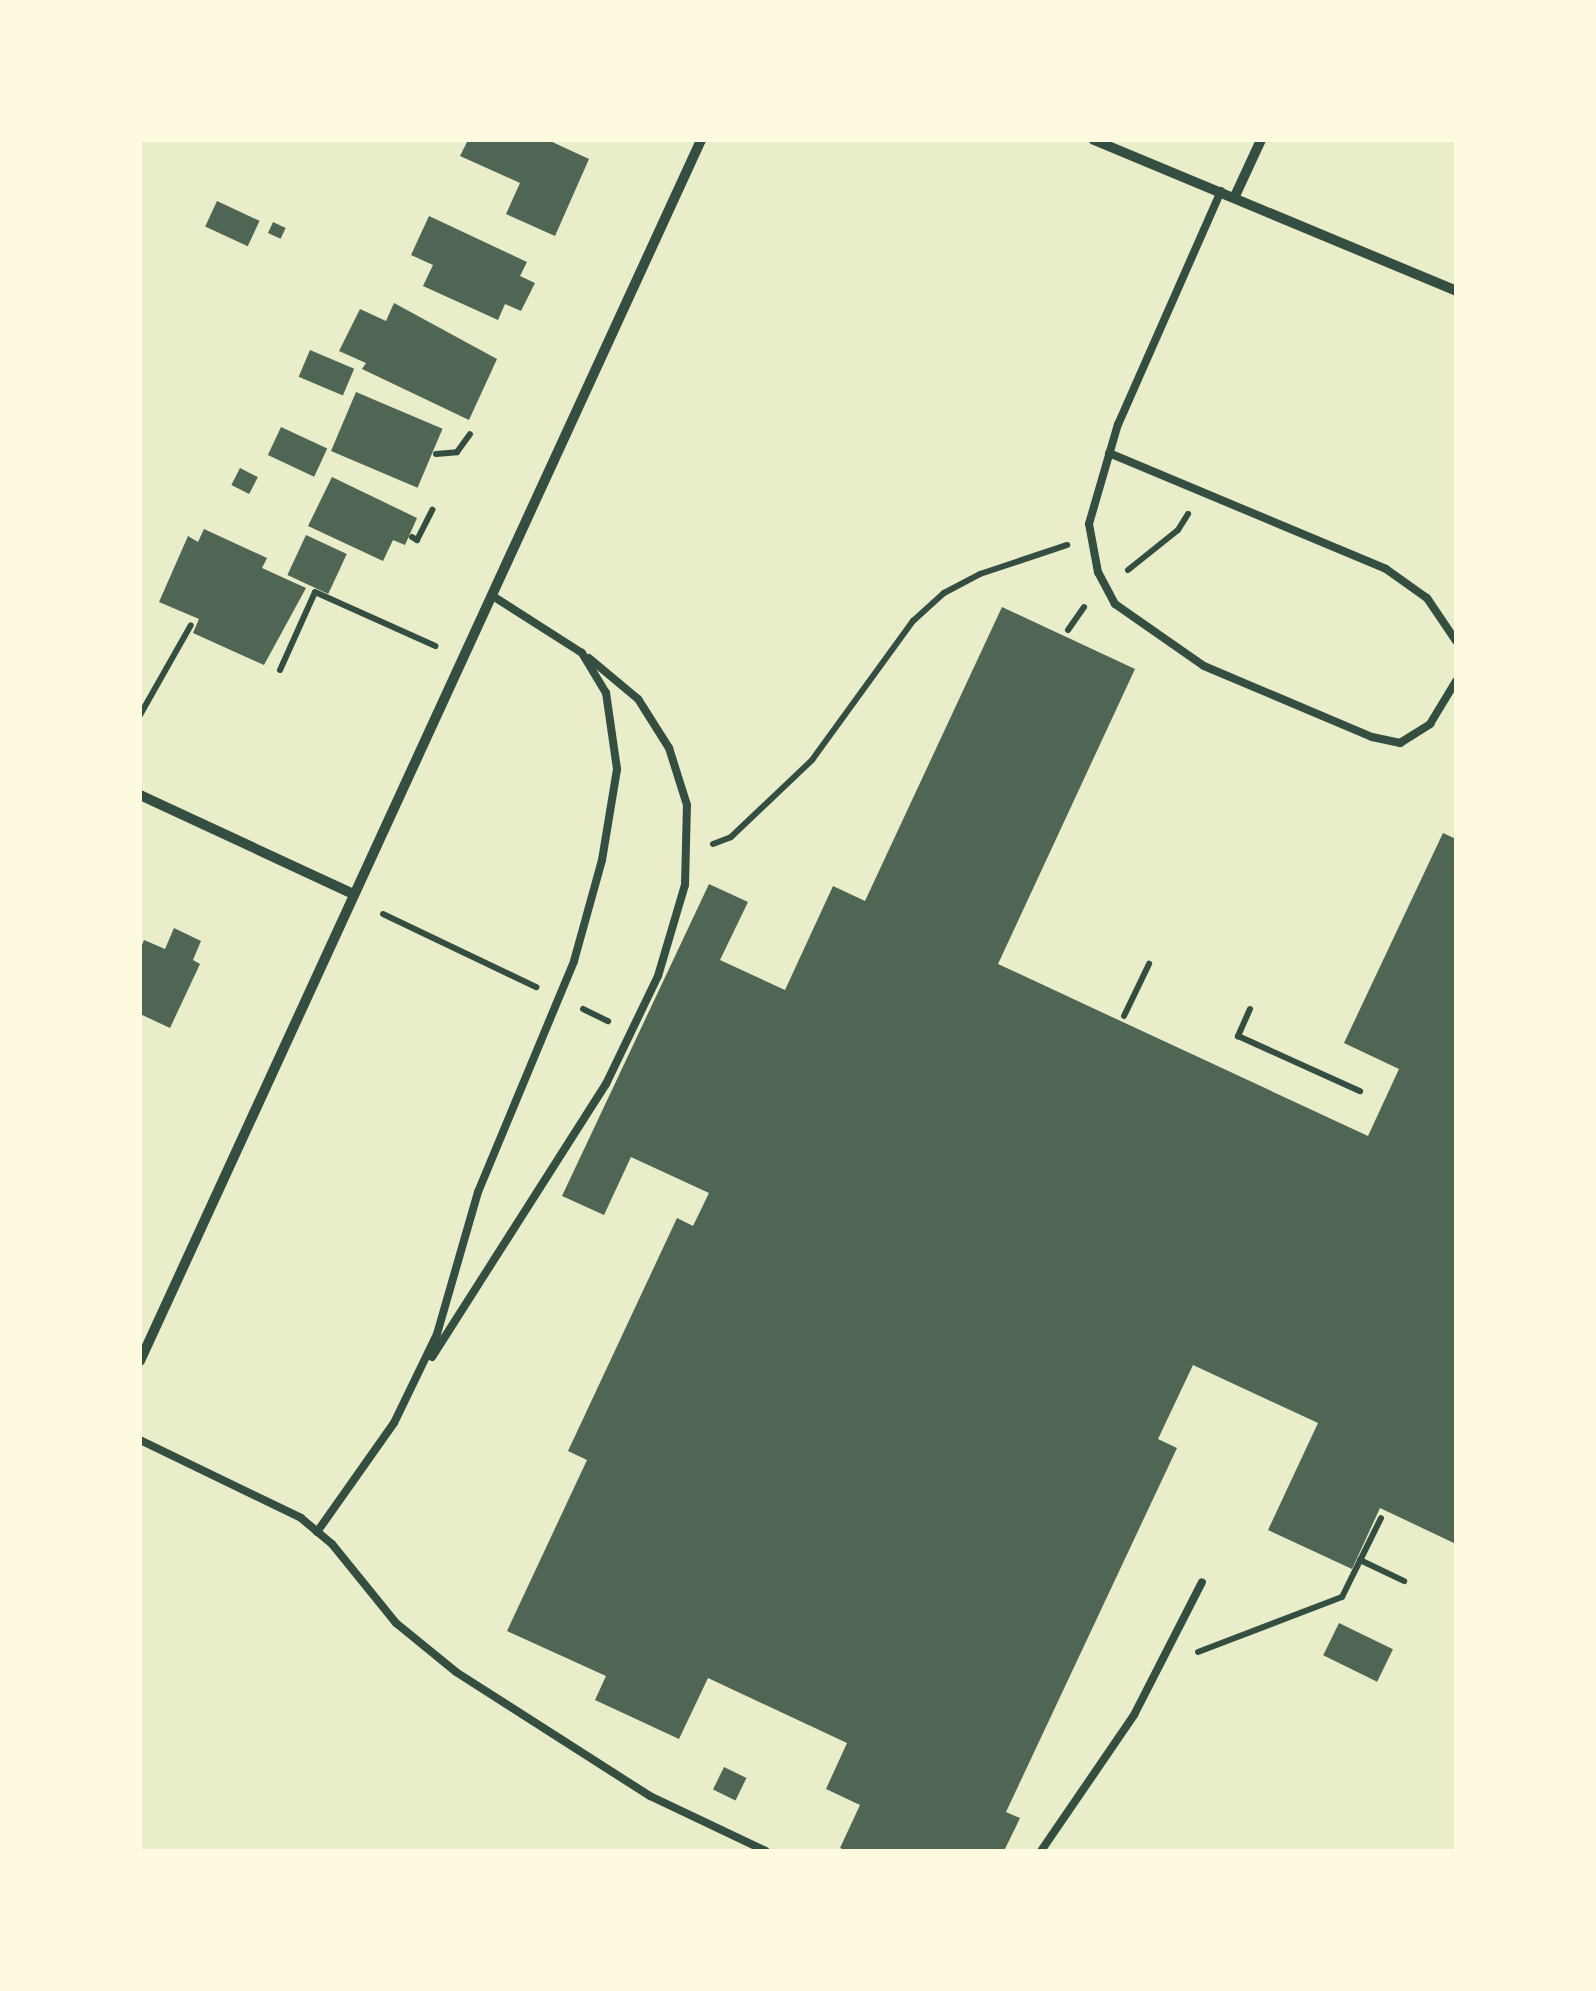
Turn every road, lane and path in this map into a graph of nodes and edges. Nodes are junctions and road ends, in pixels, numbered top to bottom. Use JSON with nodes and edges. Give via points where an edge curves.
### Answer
{"nodes":[{"id":1,"x":701,"y":140,"type":"edge"},
{"id":2,"x":1094,"y":140,"type":"edge"},
{"id":3,"x":1260,"y":140,"type":"edge"},
{"id":4,"x":1222,"y":191,"type":"junction"},
{"id":5,"x":1235,"y":196,"type":"junction"},
{"id":6,"x":1456,"y":292,"type":"edge"},
{"id":7,"x":470,"y":434,"type":"dead end"},
{"id":8,"x":1109,"y":453,"type":"junction"},
{"id":9,"x":436,"y":454,"type":"dead end"},
{"id":10,"x":1201,"y":491,"type":"junction"},
{"id":11,"x":432,"y":510,"type":"dead end"},
{"id":12,"x":412,"y":537,"type":"dead end"},
{"id":13,"x":1092,"y":538,"type":"junction"},
{"id":14,"x":1106,"y":588,"type":"junction"},
{"id":15,"x":496,"y":598,"type":"junction"},
{"id":16,"x":191,"y":625,"type":"dead end"},
{"id":17,"x":1068,"y":630,"type":"dead end"},
{"id":18,"x":1456,"y":641,"type":"edge"},
{"id":19,"x":436,"y":646,"type":"dead end"},
{"id":20,"x":582,"y":653,"type":"junction"},
{"id":21,"x":280,"y":670,"type":"dead end"},
{"id":22,"x":1456,"y":681,"type":"edge"},
{"id":23,"x":140,"y":715,"type":"edge"},
{"id":24,"x":140,"y":795,"type":"edge"},
{"id":25,"x":689,"y":854,"type":"junction"},
{"id":26,"x":351,"y":893,"type":"junction"},
{"id":27,"x":384,"y":914,"type":"dead end"},
{"id":28,"x":1149,"y":964,"type":"dead end"},
{"id":29,"x":557,"y":997,"type":"junction"},
{"id":30,"x":1250,"y":1009,"type":"dead end"},
{"id":31,"x":1124,"y":1016,"type":"dead end"},
{"id":32,"x":633,"y":1032,"type":"junction"},
{"id":33,"x":1360,"y":1091,"type":"dead end"},
{"id":34,"x":140,"y":1361,"type":"edge"},
{"id":35,"x":416,"y":1382,"type":"junction"},
{"id":36,"x":140,"y":1440,"type":"edge"},
{"id":37,"x":1382,"y":1518,"type":"dead end"},
{"id":38,"x":317,"y":1532,"type":"junction"},
{"id":39,"x":1360,"y":1560,"type":"junction"},
{"id":40,"x":1404,"y":1581,"type":"dead end"},
{"id":41,"x":1202,"y":1582,"type":"dead end"},
{"id":42,"x":1159,"y":1666,"type":"junction"},
{"id":43,"x":766,"y":1851,"type":"edge"},
{"id":44,"x":1042,"y":1851,"type":"edge"}],
"edges":[{"from":1,"to":15,"type":"street"},
{"from":2,"to":4,"type":"street"},
{"from":3,"to":5,"type":"street"},
{"from":4,"to":5,"type":"street"},
{"from":4,"to":8,"type":"lane"},
{"from":5,"to":6,"type":"street"},
{"from":7,"to":9,"type":"path","via":[[457,452]]},
{"from":8,"to":10,"type":"lane"},
{"from":8,"to":13,"type":"lane","via":[[1089,524]]},
{"from":10,"to":14,"type":"path","via":[[1178,530]]},
{"from":10,"to":18,"type":"lane","via":[[1386,569],[1427,598]]},
{"from":11,"to":12,"type":"path","via":[[418,540]]},
{"from":13,"to":14,"type":"lane"},
{"from":13,"to":25,"type":"path","via":[[980,574],[944,593],[913,621],[779,795],[731,836]]},
{"from":14,"to":17,"type":"path"},
{"from":14,"to":22,"type":"lane","via":[[1153,636],[1204,666],[1372,736],[1400,743],[1430,724]]},
{"from":15,"to":20,"type":"lane"},
{"from":15,"to":26,"type":"street"},
{"from":16,"to":23,"type":"path"},
{"from":19,"to":21,"type":"path","via":[[315,592]]},
{"from":20,"to":25,"type":"lane","via":[[638,699],[670,748],[687,805]]},
{"from":20,"to":29,"type":"lane","via":[[606,692],[617,769],[588,924]]},
{"from":24,"to":26,"type":"street"},
{"from":25,"to":32,"type":"lane","via":[[674,928]]},
{"from":26,"to":34,"type":"street"},
{"from":27,"to":29,"type":"path"},
{"from":28,"to":31,"type":"path"},
{"from":29,"to":32,"type":"path"},
{"from":29,"to":35,"type":"lane","via":[[494,1148]]},
{"from":30,"to":33,"type":"path","via":[[1238,1036]]},
{"from":32,"to":35,"type":"lane","via":[[555,1170]]},
{"from":35,"to":38,"type":"lane","via":[[376,1453]]},
{"from":36,"to":38,"type":"lane","via":[[263,1495]]},
{"from":37,"to":39,"type":"path"},
{"from":38,"to":43,"type":"lane","via":[[396,1623],[456,1672],[650,1796]]},
{"from":39,"to":40,"type":"path"},
{"from":39,"to":42,"type":"path","via":[[1342,1597]]},
{"from":41,"to":42,"type":"lane"},
{"from":42,"to":44,"type":"lane"}]}
